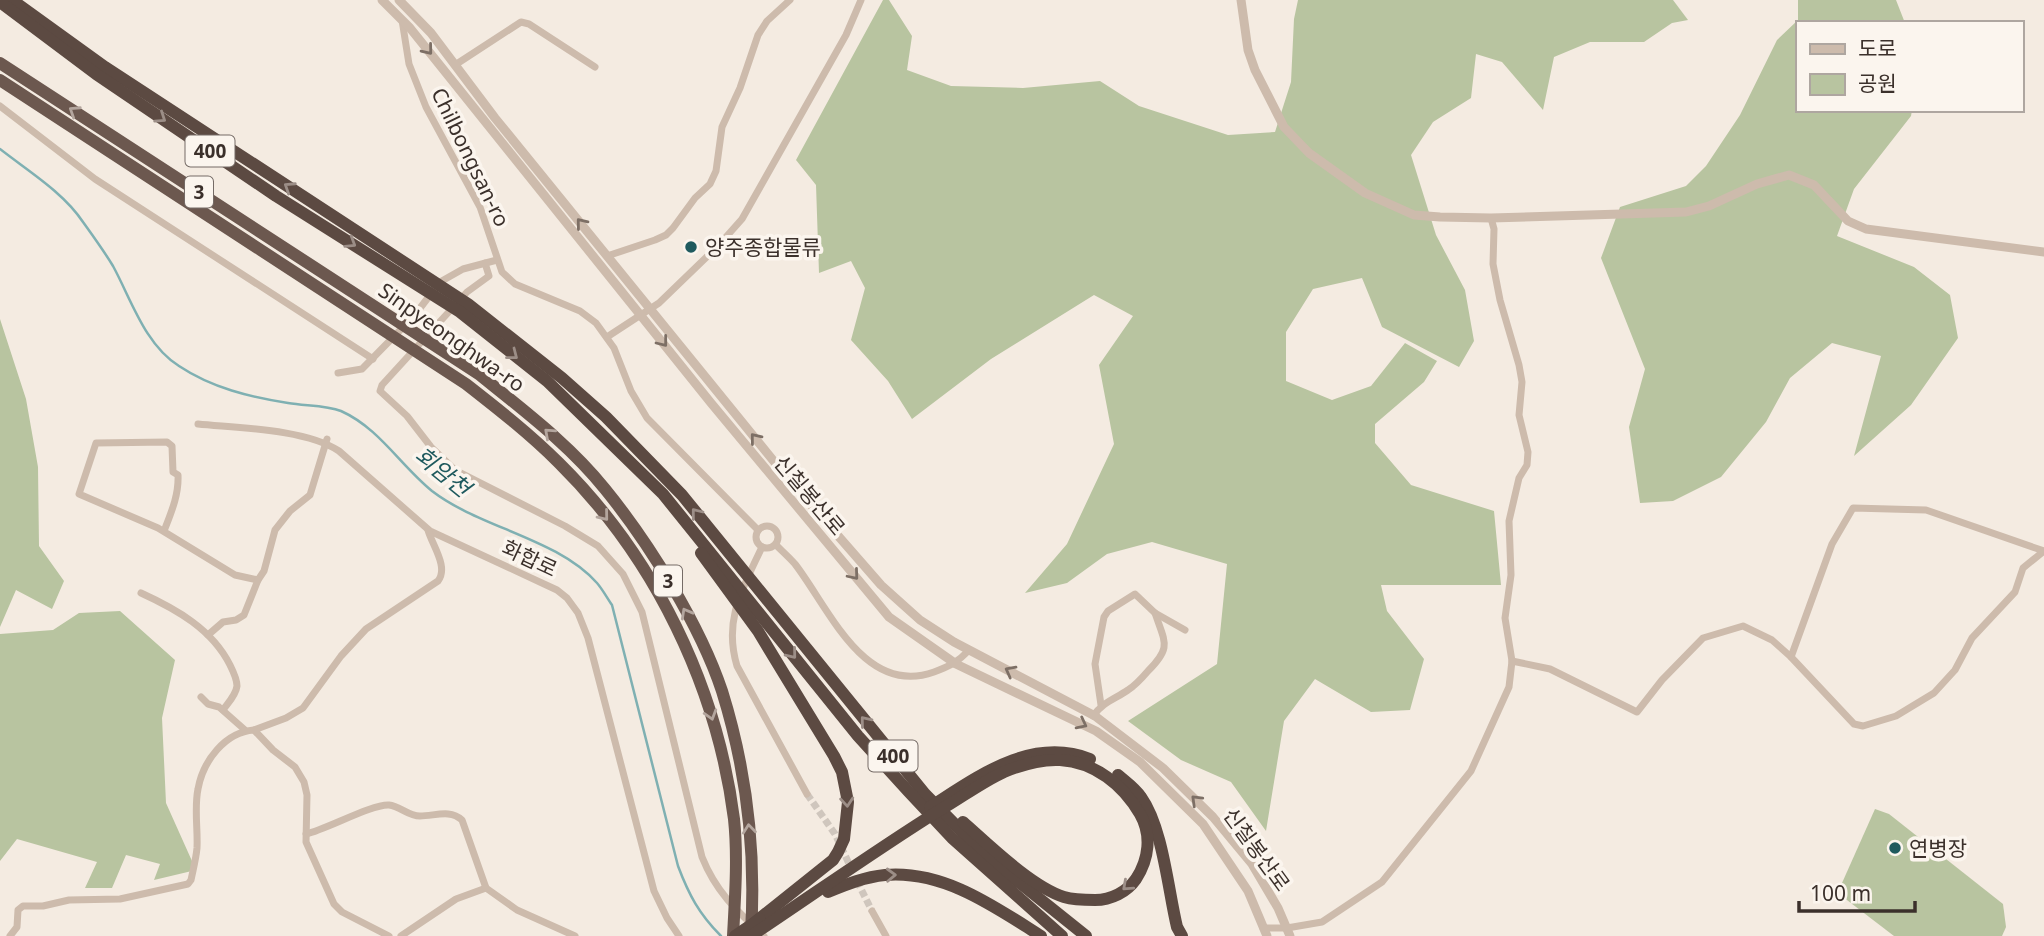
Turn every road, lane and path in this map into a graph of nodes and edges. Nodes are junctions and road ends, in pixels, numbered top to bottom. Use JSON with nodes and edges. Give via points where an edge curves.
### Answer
{"nodes":[{"id":1,"x":382,"y":0,"type":"edge"},
{"id":2,"x":399,"y":0,"type":"edge"},
{"id":3,"x":790,"y":0,"type":"edge"},
{"id":4,"x":861,"y":0,"type":"edge"},
{"id":5,"x":1241,"y":0,"type":"edge"},
{"id":6,"x":8,"y":3,"type":"edge"},
{"id":7,"x":401,"y":19,"type":"junction"},
{"id":8,"x":0,"y":63,"type":"edge"},
{"id":9,"x":455,"y":65,"type":"junction"},
{"id":10,"x":596,"y":67,"type":"dead end"},
{"id":11,"x":0,"y":80,"type":"edge"},
{"id":12,"x":0,"y":106,"type":"edge"},
{"id":13,"x":1492,"y":218,"type":"junction"},
{"id":14,"x":2044,"y":252,"type":"edge"},
{"id":15,"x":607,"y":256,"type":"junction"},
{"id":16,"x":497,"y":260,"type":"junction"},
{"id":17,"x":485,"y":263,"type":"junction"},
{"id":18,"x":464,"y":308,"type":"junction"},
{"id":19,"x":650,"y":309,"type":"junction"},
{"id":20,"x":641,"y":315,"type":"junction"},
{"id":21,"x":607,"y":337,"type":"junction"},
{"id":22,"x":373,"y":359,"type":"junction"},
{"id":23,"x":338,"y":373,"type":"dead end"},
{"id":24,"x":198,"y":424,"type":"dead end"},
{"id":25,"x":326,"y":440,"type":"junction"},
{"id":26,"x":663,"y":494,"type":"junction"},
{"id":27,"x":428,"y":530,"type":"junction"},
{"id":28,"x":758,"y":530,"type":"junction"},
{"id":29,"x":164,"y":531,"type":"junction"},
{"id":30,"x":776,"y":545,"type":"junction"},
{"id":31,"x":762,"y":547,"type":"junction"},
{"id":32,"x":2044,"y":552,"type":"edge"},
{"id":33,"x":258,"y":580,"type":"junction"},
{"id":34,"x":141,"y":593,"type":"dead end"},
{"id":35,"x":747,"y":607,"type":"junction"},
{"id":36,"x":1155,"y":613,"type":"junction"},
{"id":37,"x":1185,"y":630,"type":"dead end"},
{"id":38,"x":208,"y":635,"type":"junction"},
{"id":39,"x":969,"y":650,"type":"junction"},
{"id":40,"x":1791,"y":657,"type":"junction"},
{"id":41,"x":1512,"y":661,"type":"junction"},
{"id":42,"x":956,"y":664,"type":"junction"},
{"id":43,"x":201,"y":697,"type":"dead end"},
{"id":44,"x":1101,"y":705,"type":"junction"},
{"id":45,"x":223,"y":710,"type":"junction"},
{"id":46,"x":1093,"y":716,"type":"junction"},
{"id":47,"x":245,"y":730,"type":"junction"},
{"id":48,"x":254,"y":730,"type":"junction"},
{"id":49,"x":905,"y":770,"type":"junction"},
{"id":50,"x":970,"y":787,"type":"junction"},
{"id":51,"x":807,"y":794,"type":"tunnel mouth"},
{"id":52,"x":306,"y":834,"type":"junction"},
{"id":53,"x":820,"y":884,"type":"junction"},
{"id":54,"x":486,"y":888,"type":"junction"},
{"id":55,"x":872,"y":911,"type":"tunnel mouth"},
{"id":56,"x":750,"y":932,"type":"edge"},
{"id":57,"x":1265,"y":932,"type":"edge"},
{"id":58,"x":1288,"y":932,"type":"edge"},
{"id":59,"x":10,"y":936,"type":"edge"},
{"id":60,"x":389,"y":936,"type":"edge"},
{"id":61,"x":401,"y":936,"type":"edge"},
{"id":62,"x":575,"y":936,"type":"edge"},
{"id":63,"x":679,"y":936,"type":"edge"},
{"id":64,"x":734,"y":936,"type":"edge"},
{"id":65,"x":764,"y":936,"type":"edge"},
{"id":66,"x":886,"y":936,"type":"edge"},
{"id":67,"x":1041,"y":936,"type":"edge"},
{"id":68,"x":1062,"y":936,"type":"edge"},
{"id":69,"x":1086,"y":936,"type":"edge"},
{"id":70,"x":1182,"y":936,"type":"edge"}],
"edges":[{"from":1,"to":7,"type":"street","name":"신칠봉산로"},
{"from":2,"to":9,"type":"street","name":"신칠봉산로"},
{"from":3,"to":15,"type":"street","via":[[758,35],[722,127],[710,184],[666,235]]},
{"from":4,"to":19,"type":"street","via":[[846,35],[742,219]]},
{"from":5,"to":13,"type":"street","via":[[1255,70],[1284,127],[1309,153],[1365,193],[1414,215]]},
{"from":6,"to":18,"type":"highway","number":"400"},
{"from":7,"to":16,"type":"street","name":"Chilbongsan-ro","via":[[408,64],[484,216]]},
{"from":7,"to":20,"type":"street","name":"신칠봉산로","one_way":true},
{"from":56,"to":8,"type":"highway","name":"Sinpyeonghwa-ro","number":"3","one_way":true,"via":[[753,897],[747,807],[721,691],[687,614],[605,488],[480,375]]},
{"from":9,"to":10,"type":"street","via":[[516,23],[525,22]]},
{"from":15,"to":9,"type":"street","name":"신칠봉산로","one_way":true},
{"from":11,"to":64,"type":"highway","name":"Sinpyeonghwa-ro","number":"3","one_way":true,"via":[[466,384],[561,465],[628,545],[654,584],[695,668],[727,775],[734,822]]},
{"from":12,"to":22,"type":"street","via":[[104,185]]},
{"from":13,"to":14,"type":"street","via":[[1686,212],[1788,175],[1814,185],[1848,222],[1866,229]]},
{"from":13,"to":41,"type":"street","via":[[1493,264],[1519,365],[1519,415],[1528,452],[1509,521],[1511,575],[1505,618]]},
{"from":15,"to":19,"type":"street","name":"신칠봉산로"},
{"from":16,"to":17,"type":"street"},
{"from":16,"to":21,"type":"street","name":"Chilbongsan-ro","via":[[509,280],[580,311]]},
{"from":17,"to":22,"type":"street","via":[[440,282]]},
{"from":17,"to":65,"type":"street","via":[[489,276],[467,292],[380,391],[455,470],[585,538],[623,574],[642,612],[702,857],[727,902]]},
{"from":18,"to":26,"type":"highway","number":"400","one_way":true},
{"from":49,"to":18,"type":"highway","number":"400","one_way":true,"via":[[682,495],[562,378]]},
{"from":19,"to":20,"type":"street"},
{"from":39,"to":19,"type":"street","name":"신칠봉산로","one_way":true,"via":[[920,620],[881,584]]},
{"from":20,"to":21,"type":"street"},
{"from":20,"to":42,"type":"street","name":"신칠봉산로","one_way":true,"via":[[889,617]]},
{"from":21,"to":28,"type":"street","name":"Chilbongsan-ro","via":[[647,418]]},
{"from":22,"to":23,"type":"street","via":[[362,369]]},
{"from":24,"to":25,"type":"street","name":"화합로"},
{"from":25,"to":27,"type":"street","name":"화합로"},
{"from":25,"to":33,"type":"street","via":[[310,495],[275,530]]},
{"from":26,"to":35,"type":"highway","number":"400","via":[[734,581]]},
{"from":26,"to":35,"type":"highway","via":[[731,595]]},
{"from":27,"to":48,"type":"street","via":[[442,577],[366,629],[303,708]]},
{"from":27,"to":63,"type":"street","name":"화합로","via":[[540,580],[567,598],[578,613],[654,891]]},
{"from":28,"to":30,"type":"street","via":[[765,526],[775,529],[779,535]]},
{"from":28,"to":31,"type":"street"},
{"from":29,"to":29,"type":"street","via":[[79,494],[96,443],[167,442],[172,446],[173,472],[178,480]]},
{"from":29,"to":33,"type":"street","via":[[235,575]]},
{"from":30,"to":31,"type":"street"},
{"from":30,"to":42,"type":"street","via":[[849,642],[880,669],[913,678]]},
{"from":31,"to":51,"type":"street","via":[[738,597],[731,646],[737,666]]},
{"from":32,"to":40,"type":"street","via":[[1927,510],[1853,509],[1832,544]]},
{"from":32,"to":40,"type":"street","via":[[2024,568],[2015,592],[1972,638],[1941,686],[1896,716],[1863,726],[1854,724]]},
{"from":33,"to":38,"type":"street","via":[[244,615],[223,622]]},
{"from":34,"to":38,"type":"street","via":[[173,608]]},
{"from":35,"to":53,"type":"highway","one_way":true,"via":[[842,772],[848,802],[844,839]]},
{"from":35,"to":68,"type":"highway","number":"400","one_way":true,"via":[[952,838]]},
{"from":36,"to":37,"type":"street"},
{"from":36,"to":44,"type":"street","via":[[1163,657],[1128,690]]},
{"from":36,"to":44,"type":"street","via":[[1135,594],[1106,614],[1096,664]]},
{"from":38,"to":45,"type":"street","via":[[223,651],[236,679],[237,689]]},
{"from":39,"to":42,"type":"street"},
{"from":46,"to":39,"type":"street","name":"신칠봉산로","one_way":true},
{"from":40,"to":41,"type":"street","via":[[1772,640],[1743,625],[1703,638],[1637,712],[1550,668]]},
{"from":41,"to":58,"type":"street","via":[[1509,687],[1471,771],[1382,882],[1322,922]]},
{"from":42,"to":57,"type":"street","name":"신칠봉산로","one_way":true,"via":[[1086,725],[1140,762],[1203,824],[1248,891]]},
{"from":43,"to":45,"type":"street"},
{"from":44,"to":46,"type":"street"},
{"from":45,"to":47,"type":"street"},
{"from":58,"to":46,"type":"street","name":"신칠봉산로","one_way":true,"via":[[1252,864],[1213,817],[1163,768]]},
{"from":47,"to":48,"type":"street"},
{"from":47,"to":59,"type":"street","via":[[217,750],[199,783],[197,847],[188,884],[120,899],[23,906]]},
{"from":48,"to":52,"type":"street","via":[[302,777],[307,795]]},
{"from":50,"to":49,"type":"highway","one_way":true,"via":[[1041,761],[1061,760],[1092,768],[1118,785],[1140,814],[1148,839],[1144,865],[1133,883],[1106,900],[1064,897],[1033,881]]},
{"from":49,"to":69,"type":"highway","number":"400","via":[[985,855]]},
{"from":50,"to":53,"type":"highway"},
{"from":50,"to":70,"type":"highway","via":[[1004,762],[1053,752],[1070,752],[1116,774],[1142,798],[1150,816]]},
{"from":52,"to":54,"type":"street","via":[[389,805],[415,815],[455,814],[462,820]]},
{"from":52,"to":60,"type":"street","via":[[309,851],[338,909]]},
{"from":53,"to":56,"type":"highway"},
{"from":53,"to":56,"type":"highway","via":[[780,917]]},
{"from":53,"to":67,"type":"highway","one_way":true,"via":[[887,874],[930,880],[961,888]]},
{"from":54,"to":61,"type":"street","via":[[456,899]]},
{"from":54,"to":62,"type":"street","via":[[517,910]]},
{"from":55,"to":66,"type":"street"},
{"from":56,"to":64,"type":"highway"},
{"from":57,"to":58,"type":"street"}]}
